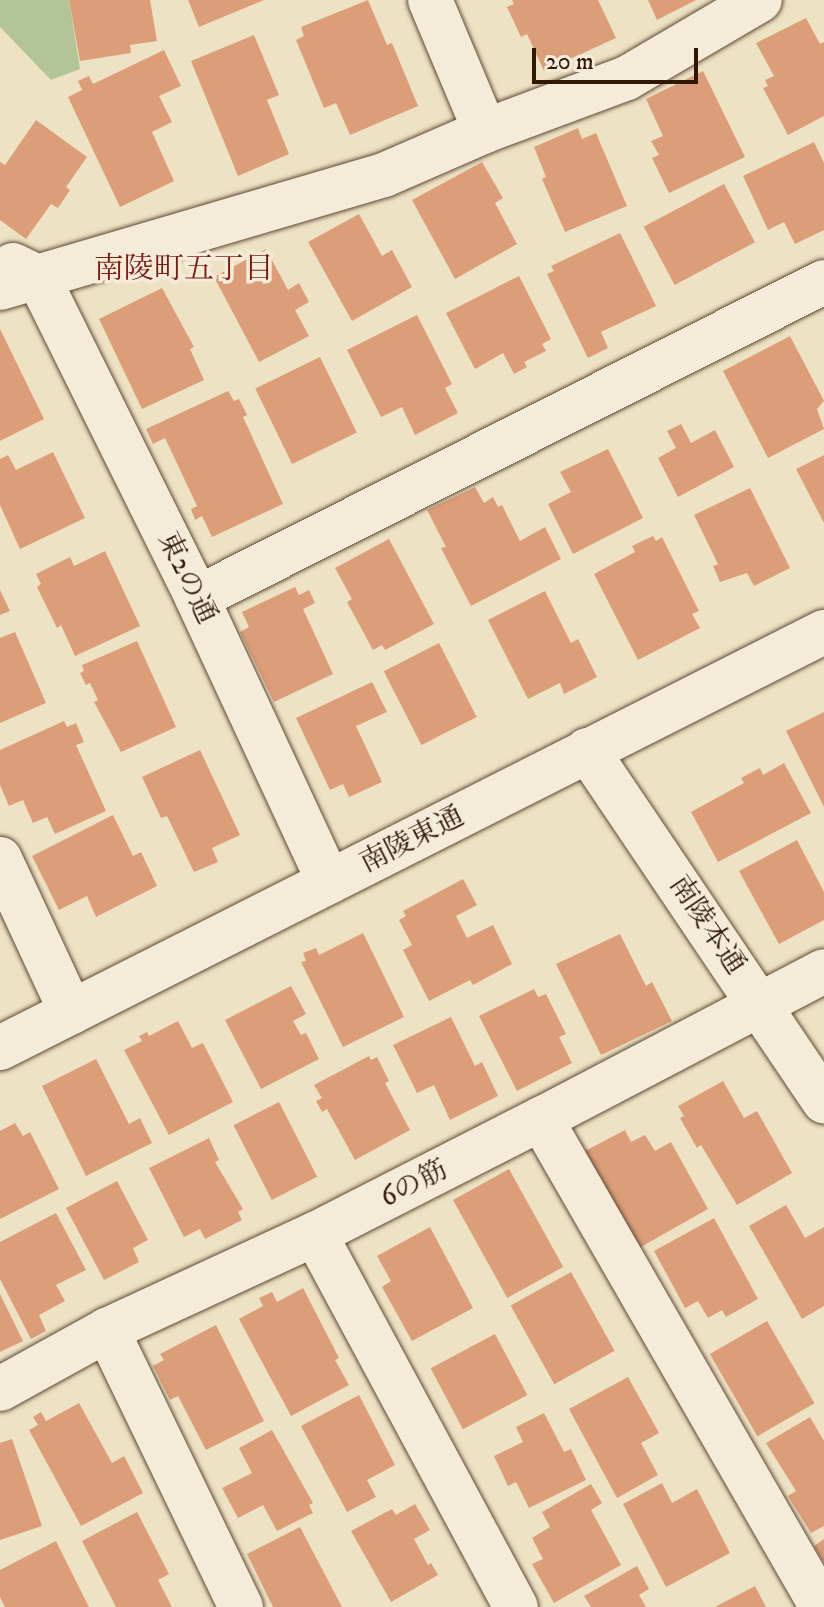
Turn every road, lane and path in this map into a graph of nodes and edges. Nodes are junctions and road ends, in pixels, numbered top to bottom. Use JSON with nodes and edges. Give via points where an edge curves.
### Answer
{"nodes":[{"id":1,"x":430,"y":0,"type":"edge"},
{"id":2,"x":760,"y":0,"type":"edge"},
{"id":3,"x":485,"y":131,"type":"junction"},
{"id":4,"x":13,"y":275,"type":"edge"},
{"id":5,"x":824,"y":282,"type":"edge"},
{"id":6,"x":197,"y":598,"type":"junction"},
{"id":7,"x":824,"y":632,"type":"edge"},
{"id":8,"x":587,"y":750,"type":"junction"},
{"id":9,"x":0,"y":859,"type":"edge"},
{"id":10,"x":329,"y":882,"type":"junction"},
{"id":11,"x":824,"y":971,"type":"edge"},
{"id":12,"x":760,"y":1003,"type":"junction"},
{"id":13,"x":71,"y":1012,"type":"junction"},
{"id":14,"x":0,"y":1048,"type":"edge"},
{"id":15,"x":824,"y":1102,"type":"edge"},
{"id":16,"x":541,"y":1119,"type":"junction"},
{"id":17,"x":315,"y":1234,"type":"junction"},
{"id":18,"x":107,"y":1330,"type":"junction"},
{"id":19,"x":0,"y":1389,"type":"edge"},
{"id":20,"x":241,"y":1607,"type":"edge"},
{"id":21,"x":516,"y":1607,"type":"edge"},
{"id":22,"x":822,"y":1607,"type":"edge"}],
"edges":[{"from":1,"to":3,"type":"street"},
{"from":2,"to":3,"type":"street","via":[[627,78]]},
{"from":3,"to":4,"type":"street","via":[[384,175]]},
{"from":4,"to":6,"type":"street","name":"東2の通"},
{"from":5,"to":6,"type":"street"},
{"from":6,"to":10,"type":"street","name":"東2の通"},
{"from":7,"to":8,"type":"street","name":"南陵東通"},
{"from":8,"to":10,"type":"street","name":"南陵東通"},
{"from":8,"to":12,"type":"street","name":"南陵本通"},
{"from":9,"to":13,"type":"street"},
{"from":10,"to":13,"type":"street","name":"南陵東通"},
{"from":11,"to":12,"type":"street","name":"6の筋"},
{"from":12,"to":15,"type":"street","name":"南陵本通"},
{"from":12,"to":16,"type":"street","name":"6の筋"},
{"from":13,"to":14,"type":"street","name":"南陵東通"},
{"from":16,"to":17,"type":"street","name":"6の筋"},
{"from":16,"to":22,"type":"street"},
{"from":17,"to":18,"type":"street","name":"6の筋"},
{"from":17,"to":21,"type":"street"},
{"from":18,"to":19,"type":"street","name":"6の筋"},
{"from":18,"to":20,"type":"street"}]}
